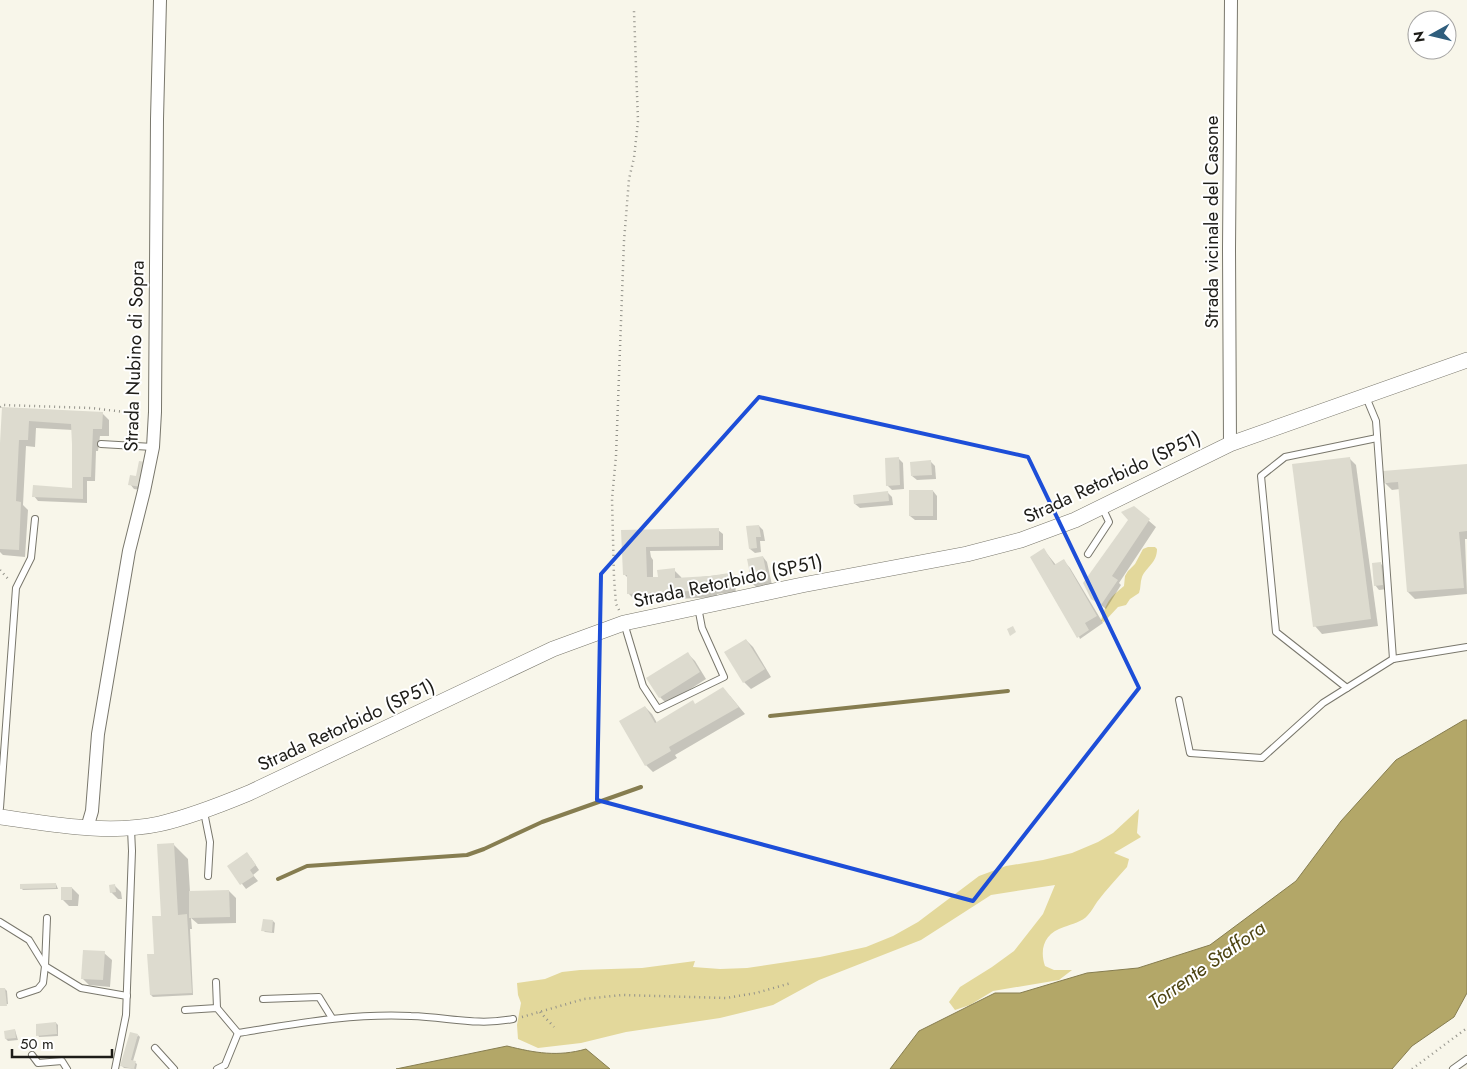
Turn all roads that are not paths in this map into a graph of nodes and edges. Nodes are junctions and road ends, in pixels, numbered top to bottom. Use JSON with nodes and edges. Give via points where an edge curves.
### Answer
{"nodes":[{"id":1,"x":160,"y":0,"type":"edge"},
{"id":2,"x":1231,"y":0,"type":"edge"},
{"id":3,"x":1467,"y":360,"type":"edge"},
{"id":4,"x":1366,"y":396,"type":"junction"},
{"id":5,"x":1377,"y":438,"type":"junction"},
{"id":6,"x":100,"y":444,"type":"dead end"},
{"id":7,"x":1230,"y":444,"type":"junction"},
{"id":8,"x":153,"y":447,"type":"junction"},
{"id":9,"x":1102,"y":507,"type":"junction"},
{"id":10,"x":36,"y":519,"type":"dead end"},
{"id":11,"x":1088,"y":554,"type":"dead end"},
{"id":12,"x":698,"y":607,"type":"junction"},
{"id":13,"x":624,"y":623,"type":"junction"},
{"id":14,"x":1467,"y":647,"type":"edge"},
{"id":15,"x":1393,"y":659,"type":"junction"},
{"id":16,"x":1347,"y":688,"type":"junction"},
{"id":17,"x":1180,"y":700,"type":"dead end"},
{"id":18,"x":0,"y":808,"type":"edge"},
{"id":19,"x":204,"y":812,"type":"junction"},
{"id":20,"x":0,"y":818,"type":"edge"},
{"id":21,"x":87,"y":828,"type":"junction"},
{"id":22,"x":131,"y":828,"type":"junction"},
{"id":23,"x":208,"y":876,"type":"dead end"},
{"id":24,"x":47,"y":918,"type":"dead end"},
{"id":25,"x":0,"y":922,"type":"edge"},
{"id":26,"x":45,"y":966,"type":"junction"},
{"id":27,"x":216,"y":982,"type":"dead end"},
{"id":28,"x":20,"y":995,"type":"dead end"},
{"id":29,"x":127,"y":996,"type":"junction"},
{"id":30,"x":262,"y":999,"type":"dead end"},
{"id":31,"x":217,"y":1008,"type":"junction"},
{"id":32,"x":185,"y":1010,"type":"dead end"},
{"id":33,"x":332,"y":1018,"type":"junction"},
{"id":34,"x":513,"y":1019,"type":"road end"},
{"id":35,"x":238,"y":1033,"type":"junction"},
{"id":36,"x":155,"y":1048,"type":"dead end"},
{"id":37,"x":32,"y":1054,"type":"dead end"},
{"id":38,"x":1467,"y":1059,"type":"edge"},
{"id":39,"x":68,"y":1069,"type":"edge"},
{"id":40,"x":115,"y":1069,"type":"edge"},
{"id":41,"x":174,"y":1069,"type":"edge"},
{"id":42,"x":216,"y":1069,"type":"edge"},
{"id":43,"x":1453,"y":1069,"type":"edge"}],
"edges":[{"from":1,"to":8,"type":"street","name":"Strada Nubino di Sopra"},
{"from":2,"to":7,"type":"street","name":"Strada vicinale del Casone"},
{"from":3,"to":4,"type":"street","name":"Strada Retorbido (SP51)"},
{"from":4,"to":5,"type":"lane","via":[[1376,421]]},
{"from":4,"to":7,"type":"street","name":"Strada Retorbido (SP51)"},
{"from":5,"to":15,"type":"lane"},
{"from":5,"to":16,"type":"lane","via":[[1285,457],[1261,476],[1276,632]]},
{"from":6,"to":8,"type":"lane"},
{"from":7,"to":9,"type":"street","name":"Strada Retorbido (SP51)"},
{"from":8,"to":21,"type":"street","name":"Strada Nubino di Sopra","via":[[128,559],[98,734],[92,811]]},
{"from":9,"to":11,"type":"lane","via":[[1109,522]]},
{"from":9,"to":12,"type":"street","name":"Strada Retorbido (SP51)","via":[[1021,540],[967,554]]},
{"from":10,"to":18,"type":"lane","via":[[32,558],[16,588]]},
{"from":12,"to":13,"type":"street","name":"Strada Retorbido (SP51)"},
{"from":12,"to":13,"type":"lane","via":[[702,628],[724,678],[658,709],[643,686]]},
{"from":13,"to":19,"type":"street","name":"Strada Retorbido (SP51)","via":[[553,649]]},
{"from":14,"to":15,"type":"lane"},
{"from":15,"to":16,"type":"lane"},
{"from":16,"to":17,"type":"lane","via":[[1323,703],[1262,758],[1190,753]]},
{"from":19,"to":22,"type":"street","name":"Strada Retorbido (SP51)"},
{"from":19,"to":23,"type":"lane","via":[[210,842]]},
{"from":20,"to":21,"type":"street","name":"Strada Retorbido (SP51)"},
{"from":21,"to":22,"type":"street","name":"Strada Retorbido (SP51)"},
{"from":22,"to":29,"type":"lane"},
{"from":24,"to":26,"type":"lane"},
{"from":25,"to":26,"type":"lane","via":[[29,940]]},
{"from":26,"to":28,"type":"lane","via":[[43,984]]},
{"from":26,"to":29,"type":"lane","via":[[81,988]]},
{"from":27,"to":31,"type":"lane"},
{"from":29,"to":40,"type":"lane"},
{"from":30,"to":33,"type":"lane","via":[[319,997]]},
{"from":31,"to":32,"type":"lane"},
{"from":31,"to":35,"type":"lane"},
{"from":33,"to":34,"type":"lane","via":[[411,1016],[478,1023]]},
{"from":33,"to":35,"type":"lane"},
{"from":35,"to":42,"type":"lane","via":[[225,1065]]},
{"from":36,"to":41,"type":"lane"},
{"from":37,"to":39,"type":"lane","via":[[38,1063],[62,1061]]},
{"from":38,"to":43,"type":"lane"}]}
